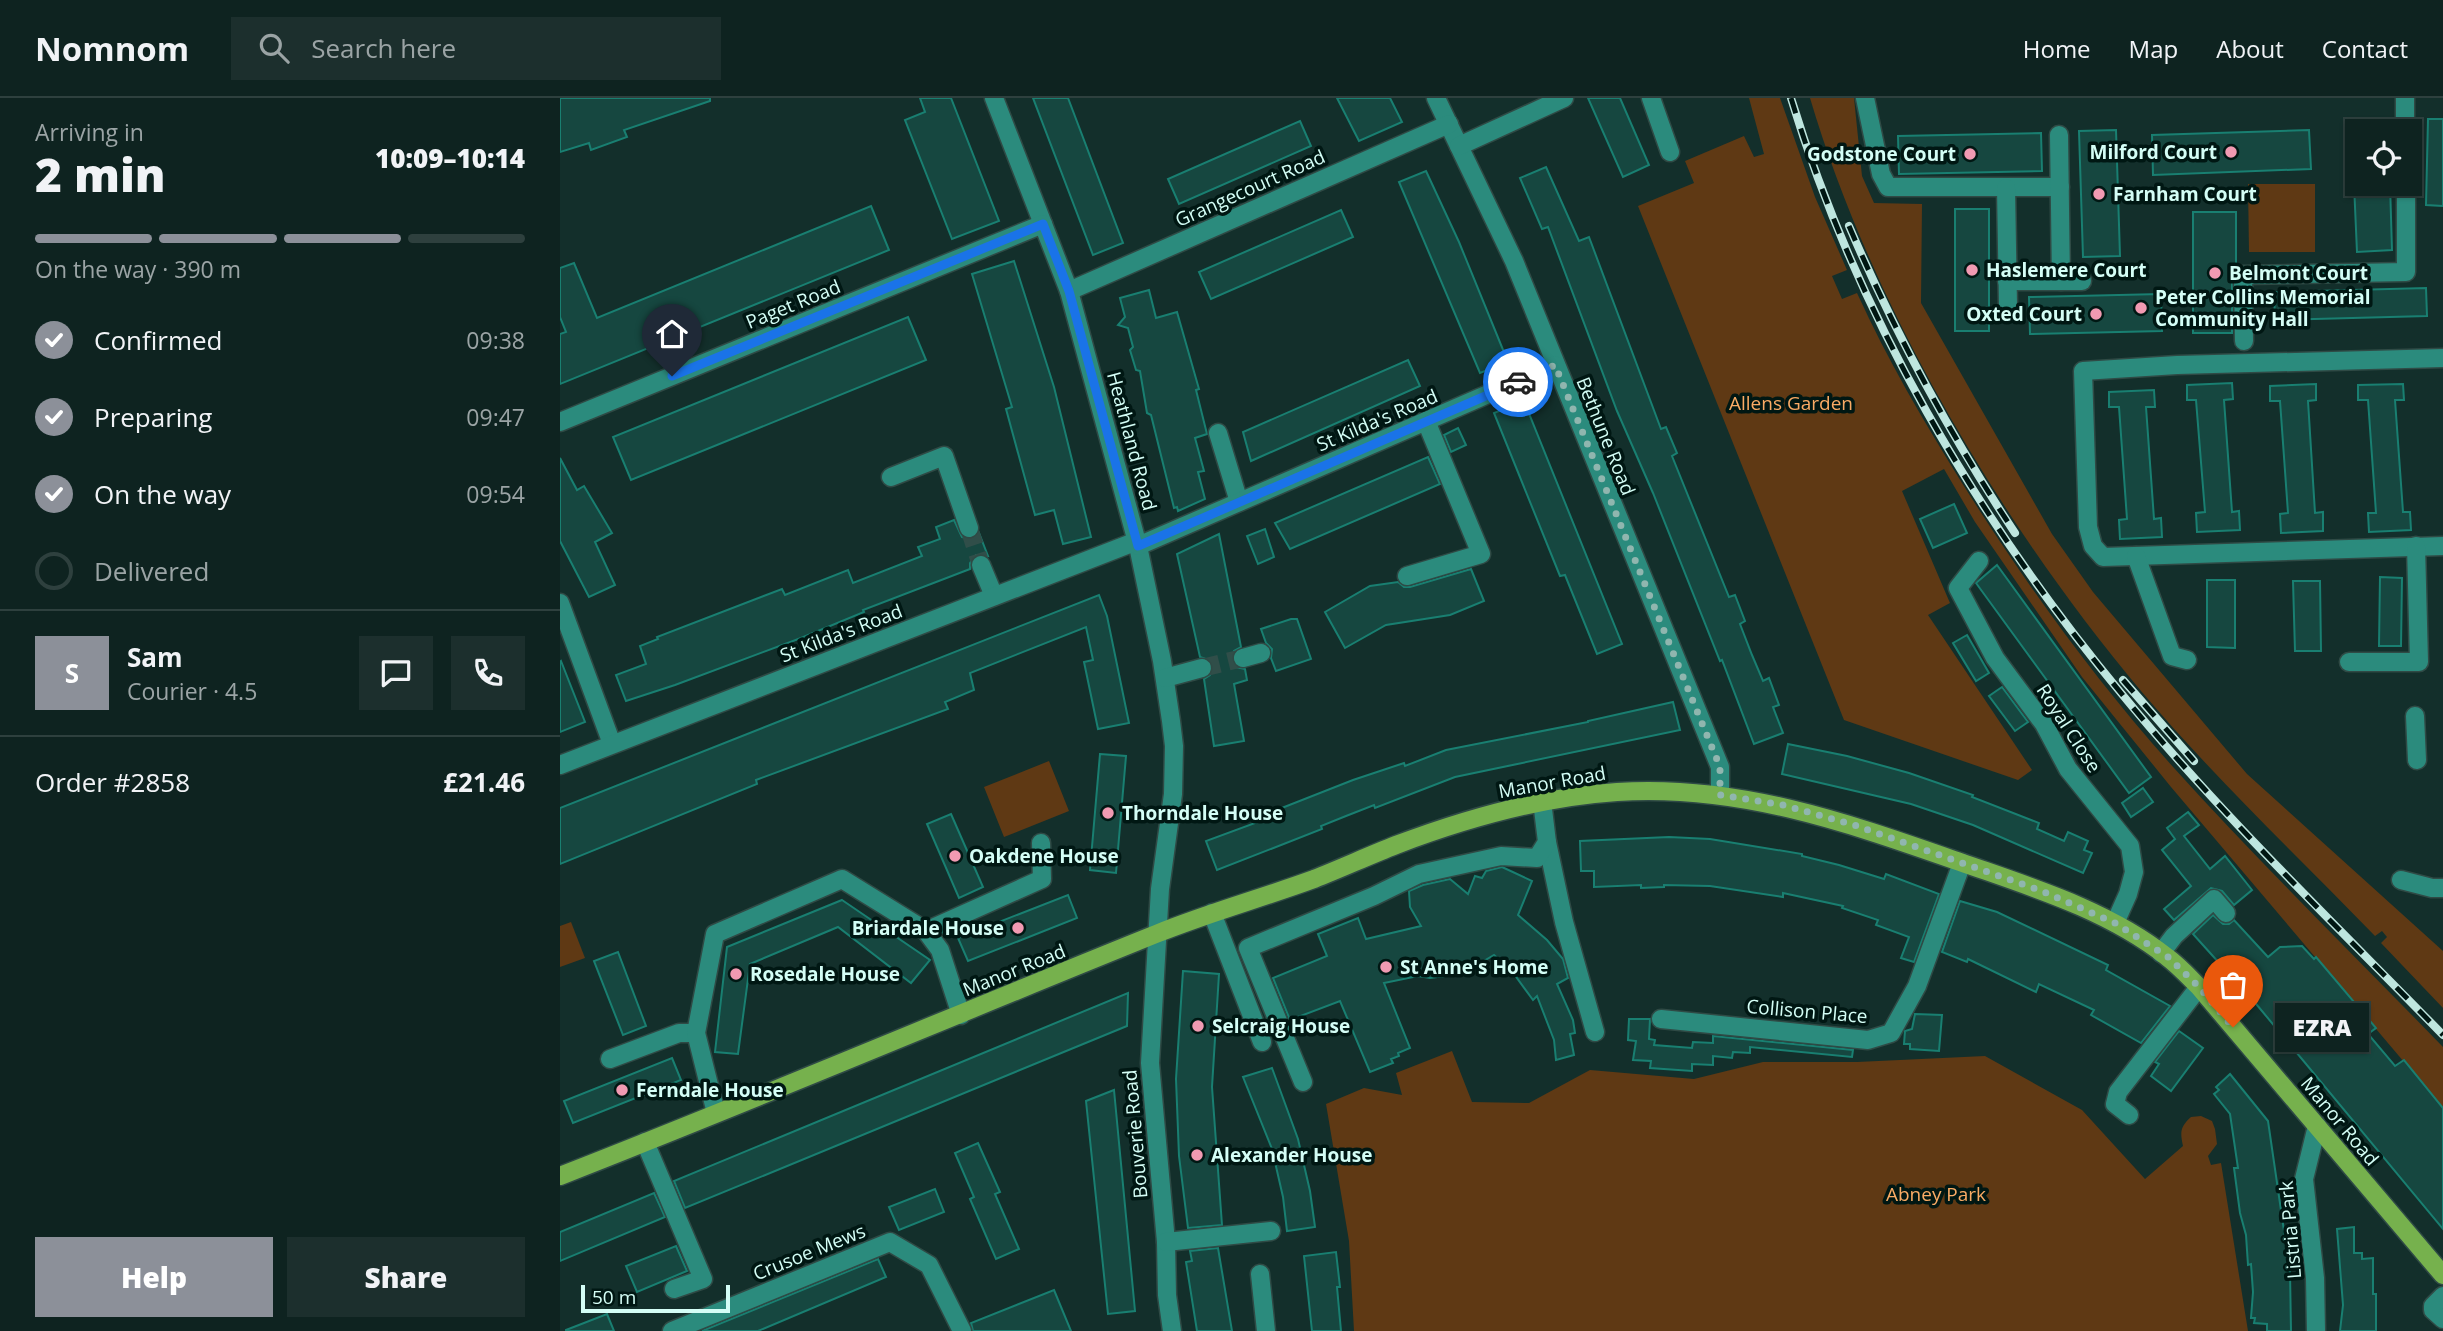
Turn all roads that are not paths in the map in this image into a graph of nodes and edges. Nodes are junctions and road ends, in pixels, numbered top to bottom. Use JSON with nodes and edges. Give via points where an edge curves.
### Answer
{"nodes":[{"id":1,"x":994,"y":98,"type":"edge"},
{"id":2,"x":1436,"y":98,"type":"edge"},
{"id":3,"x":1564,"y":98,"type":"edge"},
{"id":4,"x":1651,"y":98,"type":"edge"},
{"id":5,"x":1865,"y":98,"type":"edge"},
{"id":6,"x":2405,"y":98,"type":"edge"},
{"id":7,"x":2405,"y":119,"type":"edge"},
{"id":8,"x":1449,"y":124,"type":"junction"},
{"id":9,"x":2059,"y":135,"type":"dead end"},
{"id":10,"x":1458,"y":146,"type":"junction"},
{"id":11,"x":1670,"y":152,"type":"dead end"},
{"id":12,"x":2060,"y":187,"type":"junction"},
{"id":13,"x":2006,"y":188,"type":"junction"},
{"id":14,"x":2406,"y":196,"type":"edge"},
{"id":15,"x":1043,"y":224,"type":"junction"},
{"id":16,"x":2007,"y":281,"type":"junction"},
{"id":17,"x":2061,"y":281,"type":"junction"},
{"id":18,"x":2082,"y":281,"type":"dead end"},
{"id":19,"x":1069,"y":291,"type":"junction"},
{"id":20,"x":2008,"y":306,"type":"dead end"},
{"id":21,"x":2244,"y":341,"type":"dead end"},
{"id":22,"x":2443,"y":359,"type":"edge"},
{"id":23,"x":1555,"y":365,"type":"junction"},
{"id":24,"x":1426,"y":421,"type":"junction"},
{"id":25,"x":560,"y":422,"type":"edge"},
{"id":26,"x":1218,"y":433,"type":"dead end"},
{"id":27,"x":891,"y":477,"type":"dead end"},
{"id":28,"x":1239,"y":502,"type":"junction"},
{"id":29,"x":969,"y":528,"type":"tunnel mouth"},
{"id":30,"x":1138,"y":543,"type":"junction"},
{"id":31,"x":2443,"y":545,"type":"edge"},
{"id":32,"x":2416,"y":546,"type":"junction"},
{"id":33,"x":2136,"y":556,"type":"junction"},
{"id":34,"x":1979,"y":561,"type":"dead end"},
{"id":35,"x":981,"y":565,"type":"tunnel mouth"},
{"id":36,"x":1407,"y":576,"type":"dead end"},
{"id":37,"x":994,"y":596,"type":"junction"},
{"id":38,"x":560,"y":603,"type":"edge"},
{"id":39,"x":1261,"y":653,"type":"dead end"},
{"id":40,"x":1243,"y":658,"type":"tunnel mouth"},
{"id":41,"x":2187,"y":660,"type":"dead end"},
{"id":42,"x":2349,"y":662,"type":"dead end"},
{"id":43,"x":1202,"y":668,"type":"tunnel mouth"},
{"id":44,"x":1165,"y":678,"type":"junction"},
{"id":45,"x":2415,"y":716,"type":"dead end"},
{"id":46,"x":612,"y":744,"type":"junction"},
{"id":47,"x":2417,"y":760,"type":"dead end"},
{"id":48,"x":560,"y":765,"type":"edge"},
{"id":49,"x":1720,"y":795,"type":"junction"},
{"id":50,"x":1542,"y":801,"type":"junction"},
{"id":51,"x":1547,"y":842,"type":"junction"},
{"id":52,"x":1041,"y":843,"type":"dead end"},
{"id":53,"x":1962,"y":863,"type":"junction"},
{"id":54,"x":2401,"y":880,"type":"dead end"},
{"id":55,"x":2443,"y":888,"type":"edge"},
{"id":56,"x":1212,"y":913,"type":"junction"},
{"id":57,"x":2226,"y":913,"type":"dead end"},
{"id":58,"x":2115,"y":923,"type":"junction"},
{"id":59,"x":926,"y":931,"type":"junction"},
{"id":60,"x":1158,"y":933,"type":"junction"},
{"id":61,"x":2161,"y":953,"type":"junction"},
{"id":62,"x":2199,"y":987,"type":"junction"},
{"id":63,"x":961,"y":1015,"type":"junction"},
{"id":64,"x":1661,"y":1019,"type":"dead end"},
{"id":65,"x":1595,"y":1032,"type":"dead end"},
{"id":66,"x":696,"y":1033,"type":"junction"},
{"id":67,"x":1262,"y":1042,"type":"dead end"},
{"id":68,"x":610,"y":1059,"type":"dead end"},
{"id":69,"x":1303,"y":1082,"type":"dead end"},
{"id":70,"x":716,"y":1113,"type":"junction"},
{"id":71,"x":2129,"y":1115,"type":"dead end"},
{"id":72,"x":2317,"y":1126,"type":"junction"},
{"id":73,"x":645,"y":1142,"type":"junction"},
{"id":74,"x":560,"y":1176,"type":"edge"},
{"id":75,"x":1272,"y":1231,"type":"dead end"},
{"id":76,"x":1166,"y":1242,"type":"junction"},
{"id":77,"x":1260,"y":1274,"type":"dead end"},
{"id":78,"x":2443,"y":1275,"type":"edge"},
{"id":79,"x":674,"y":1289,"type":"dead end"},
{"id":80,"x":2443,"y":1296,"type":"edge"},
{"id":81,"x":2443,"y":1319,"type":"edge"},
{"id":82,"x":1166,"y":1329,"type":"edge"},
{"id":83,"x":672,"y":1331,"type":"edge"},
{"id":84,"x":962,"y":1331,"type":"edge"},
{"id":85,"x":1266,"y":1331,"type":"edge"},
{"id":86,"x":2316,"y":1331,"type":"edge"}],
"edges":[{"from":1,"to":15,"type":"street","name":"Heathland Road"},
{"from":2,"to":8,"type":"street","name":"Bethune Road"},
{"from":3,"to":10,"type":"street"},
{"from":4,"to":11,"type":"street"},
{"from":5,"to":13,"type":"street","via":[[1881,174],[1888,187]]},
{"from":6,"to":7,"type":"street"},
{"from":8,"to":10,"type":"street","name":"Bethune Road"},
{"from":8,"to":19,"type":"street","name":"Grangecourt Road"},
{"from":9,"to":12,"type":"street"},
{"from":10,"to":23,"type":"street","name":"Bethune Road","via":[[1514,261]]},
{"from":12,"to":13,"type":"street"},
{"from":12,"to":17,"type":"street"},
{"from":13,"to":16,"type":"street"},
{"from":14,"to":21,"type":"street","via":[[2406,272],[2244,270]]},
{"from":15,"to":19,"type":"street","name":"Heathland Road"},
{"from":15,"to":25,"type":"street","name":"Paget Road"},
{"from":16,"to":17,"type":"street"},
{"from":16,"to":20,"type":"street"},
{"from":17,"to":18,"type":"street"},
{"from":19,"to":30,"type":"street","name":"Heathland Road"},
{"from":22,"to":33,"type":"street","via":[[2083,371],[2088,527],[2093,546],[2103,557]]},
{"from":23,"to":24,"type":"street","name":"St Kilda's Road"},
{"from":23,"to":49,"type":"street","name":"Bethune Road","via":[[1720,767]]},
{"from":24,"to":28,"type":"street","name":"St Kilda's Road"},
{"from":24,"to":36,"type":"street","via":[[1481,554]]},
{"from":26,"to":28,"type":"street"},
{"from":27,"to":29,"type":"street","via":[[944,456]]},
{"from":28,"to":30,"type":"street","name":"St Kilda's Road"},
{"from":30,"to":37,"type":"street","name":"St Kilda's Road"},
{"from":30,"to":44,"type":"street","name":"Heathland Road"},
{"from":31,"to":32,"type":"street"},
{"from":32,"to":33,"type":"street"},
{"from":32,"to":42,"type":"street","via":[[2419,662]]},
{"from":33,"to":41,"type":"street","via":[[2172,656]]},
{"from":34,"to":58,"type":"street","name":"Royal Close","via":[[1958,588],[1982,635],[2044,724],[2068,769],[2130,846],[2133,872]]},
{"from":35,"to":37,"type":"street"},
{"from":37,"to":46,"type":"street","name":"St Kilda's Road"},
{"from":38,"to":46,"type":"street"},
{"from":39,"to":40,"type":"street"},
{"from":43,"to":44,"type":"street"},
{"from":44,"to":60,"type":"street","name":"Heathland Road","via":[[1174,746],[1173,794]]},
{"from":45,"to":47,"type":"street"},
{"from":46,"to":48,"type":"street","name":"St Kilda's Road"},
{"from":49,"to":50,"type":"main road","name":"Manor Road","via":[[1621,791]]},
{"from":49,"to":53,"type":"main road","name":"Manor Road","via":[[1783,805]]},
{"from":50,"to":51,"type":"street"},
{"from":50,"to":56,"type":"main road","name":"Manor Road","via":[[1470,819]]},
{"from":51,"to":65,"type":"street"},
{"from":51,"to":69,"type":"street","via":[[1537,858],[1501,856],[1419,874],[1248,948]]},
{"from":52,"to":59,"type":"street","via":[[1042,880]]},
{"from":53,"to":58,"type":"main road","name":"Manor Road"},
{"from":53,"to":64,"type":"street","name":"Collison Place","via":[[1917,986],[1891,1033],[1868,1040]]},
{"from":54,"to":55,"type":"street"},
{"from":56,"to":60,"type":"main road","name":"Manor Road"},
{"from":56,"to":67,"type":"street"},
{"from":57,"to":61,"type":"street","via":[[2214,899]]},
{"from":58,"to":61,"type":"main road","name":"Manor Road"},
{"from":59,"to":63,"type":"street","via":[[940,950]]},
{"from":59,"to":66,"type":"street","via":[[842,879],[727,928],[715,934]]},
{"from":60,"to":63,"type":"main road","name":"Manor Road"},
{"from":60,"to":76,"type":"street","name":"Bouverie Road","via":[[1150,1063]]},
{"from":61,"to":62,"type":"main road","name":"Manor Road"},
{"from":62,"to":71,"type":"street","via":[[2118,1092],[2115,1104]]},
{"from":62,"to":72,"type":"main road","name":"Manor Road"},
{"from":63,"to":70,"type":"main road","name":"Manor Road"},
{"from":66,"to":68,"type":"street","via":[[679,1032]]},
{"from":66,"to":70,"type":"street"},
{"from":70,"to":73,"type":"main road","name":"Manor Road"},
{"from":72,"to":78,"type":"main road","name":"Manor Road"},
{"from":72,"to":86,"type":"street","name":"Listria Park","via":[[2304,1179]]},
{"from":73,"to":74,"type":"main road","name":"Manor Road"},
{"from":73,"to":79,"type":"street","via":[[702,1279]]},
{"from":75,"to":76,"type":"street"},
{"from":76,"to":82,"type":"street","name":"Bouverie Road"},
{"from":77,"to":85,"type":"street"},
{"from":80,"to":81,"type":"street","via":[[2433,1310]]},
{"from":83,"to":84,"type":"street","name":"Crusoe Mews","via":[[890,1242],[929,1265]]}]}
